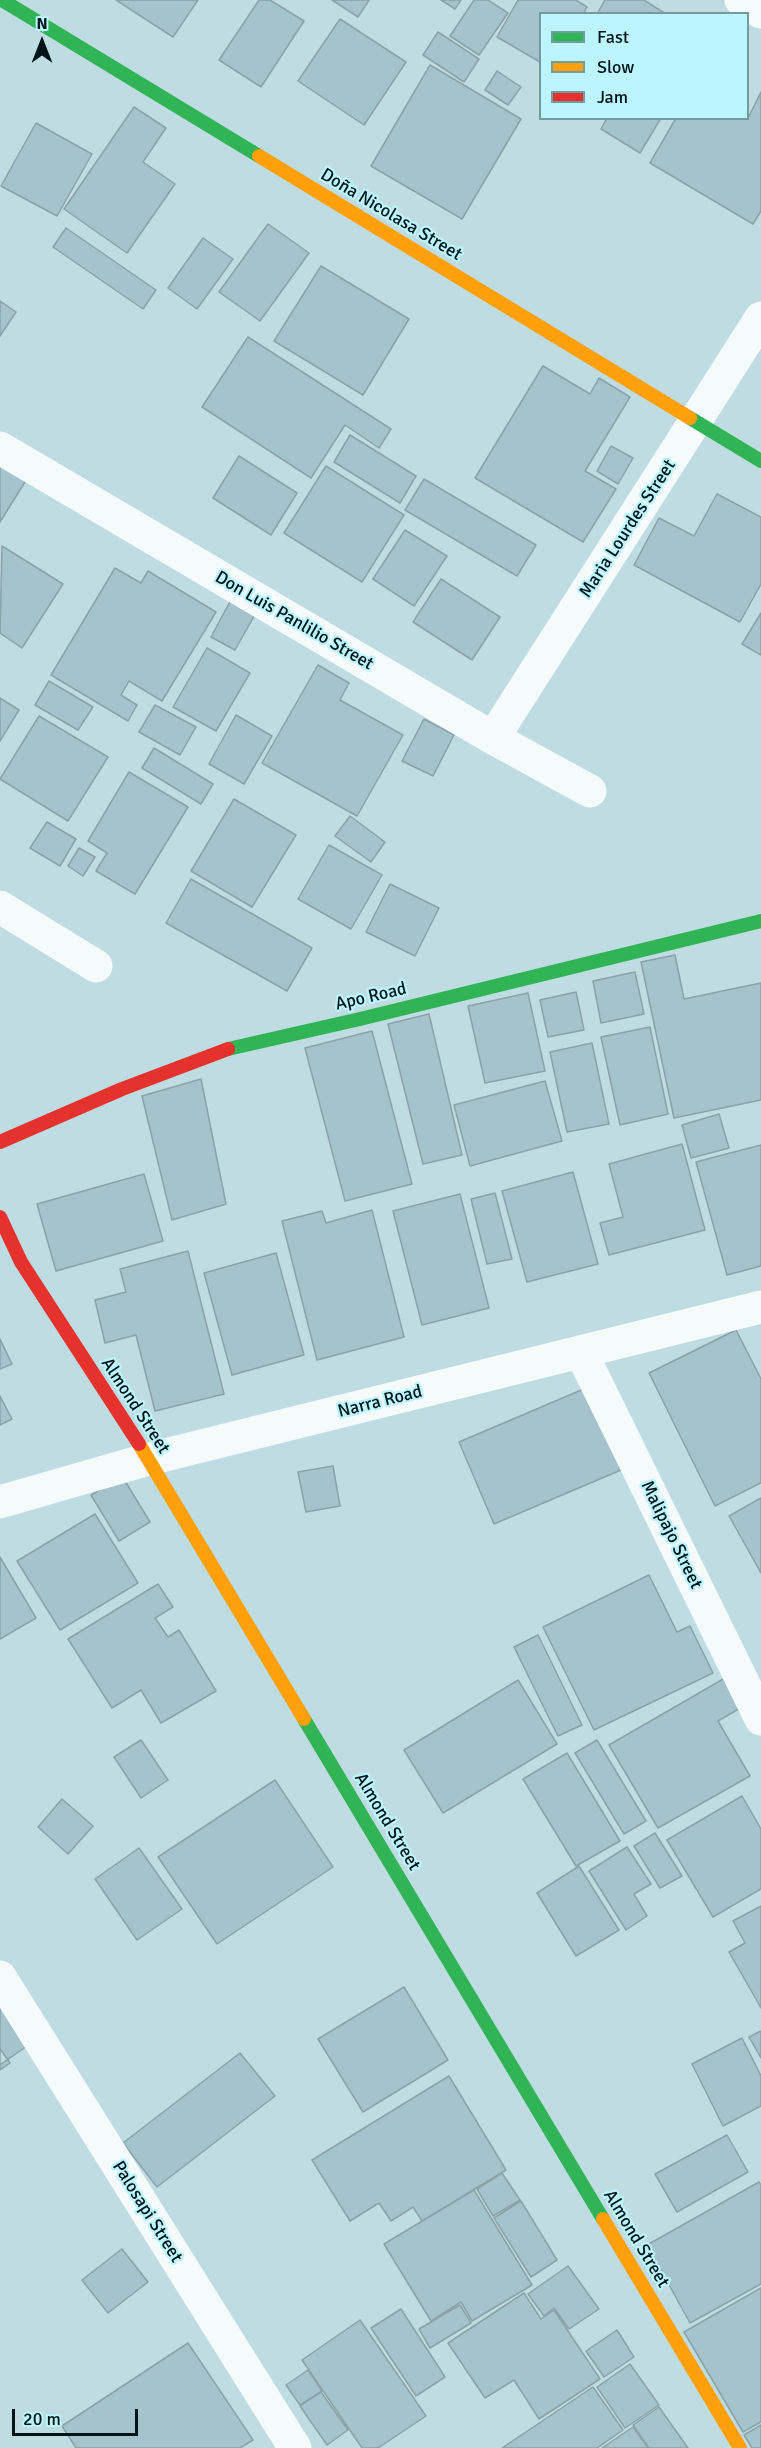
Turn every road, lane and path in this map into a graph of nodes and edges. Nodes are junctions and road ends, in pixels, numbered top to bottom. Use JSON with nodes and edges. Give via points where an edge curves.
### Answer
{"nodes":[{"id":1,"x":3,"y":0,"type":"edge"},
{"id":2,"x":741,"y":0,"type":"edge"},
{"id":3,"x":761,"y":12,"type":"edge"},
{"id":4,"x":761,"y":318,"type":"edge"},
{"id":5,"x":697,"y":421,"type":"junction"},
{"id":6,"x":0,"y":448,"type":"edge"},
{"id":7,"x":761,"y":461,"type":"edge"},
{"id":8,"x":493,"y":738,"type":"junction"},
{"id":9,"x":590,"y":791,"type":"dead end"},
{"id":10,"x":0,"y":907,"type":"edge"},
{"id":11,"x":761,"y":921,"type":"edge"},
{"id":12,"x":96,"y":966,"type":"dead end"},
{"id":13,"x":0,"y":1142,"type":"edge"},
{"id":14,"x":0,"y":1217,"type":"edge"},
{"id":15,"x":761,"y":1307,"type":"edge"},
{"id":16,"x":581,"y":1352,"type":"junction"},
{"id":17,"x":149,"y":1459,"type":"junction"},
{"id":18,"x":0,"y":1502,"type":"edge"},
{"id":19,"x":761,"y":1719,"type":"edge"},
{"id":20,"x":0,"y":1977,"type":"edge"},
{"id":21,"x":295,"y":2448,"type":"edge"},
{"id":22,"x":740,"y":2448,"type":"edge"}],
"edges":[{"from":1,"to":5,"type":"street","name":"Doña Nicolasa Street"},
{"from":2,"to":3,"type":"street"},
{"from":4,"to":5,"type":"street","name":"Maria Lourdes Street"},
{"from":5,"to":7,"type":"street","name":"Doña Nicolasa Street"},
{"from":5,"to":8,"type":"street","name":"Maria Lourdes Street"},
{"from":6,"to":8,"type":"street","name":"Don Luis Panlilio Street"},
{"from":8,"to":9,"type":"street","name":"Don Luis Panlilio Street"},
{"from":10,"to":12,"type":"street"},
{"from":11,"to":13,"type":"street","name":"Apo Road","via":[[222,1050]]},
{"from":14,"to":17,"type":"street","name":"Almond Street","via":[[21,1262]]},
{"from":15,"to":16,"type":"street","name":"Narra Road"},
{"from":16,"to":17,"type":"street","name":"Narra Road"},
{"from":16,"to":19,"type":"street","name":"Malipajo Street"},
{"from":17,"to":18,"type":"street","name":"Narra Road"},
{"from":17,"to":22,"type":"street","name":"Almond Street"},
{"from":20,"to":21,"type":"street","name":"Palosapi Street"}]}
